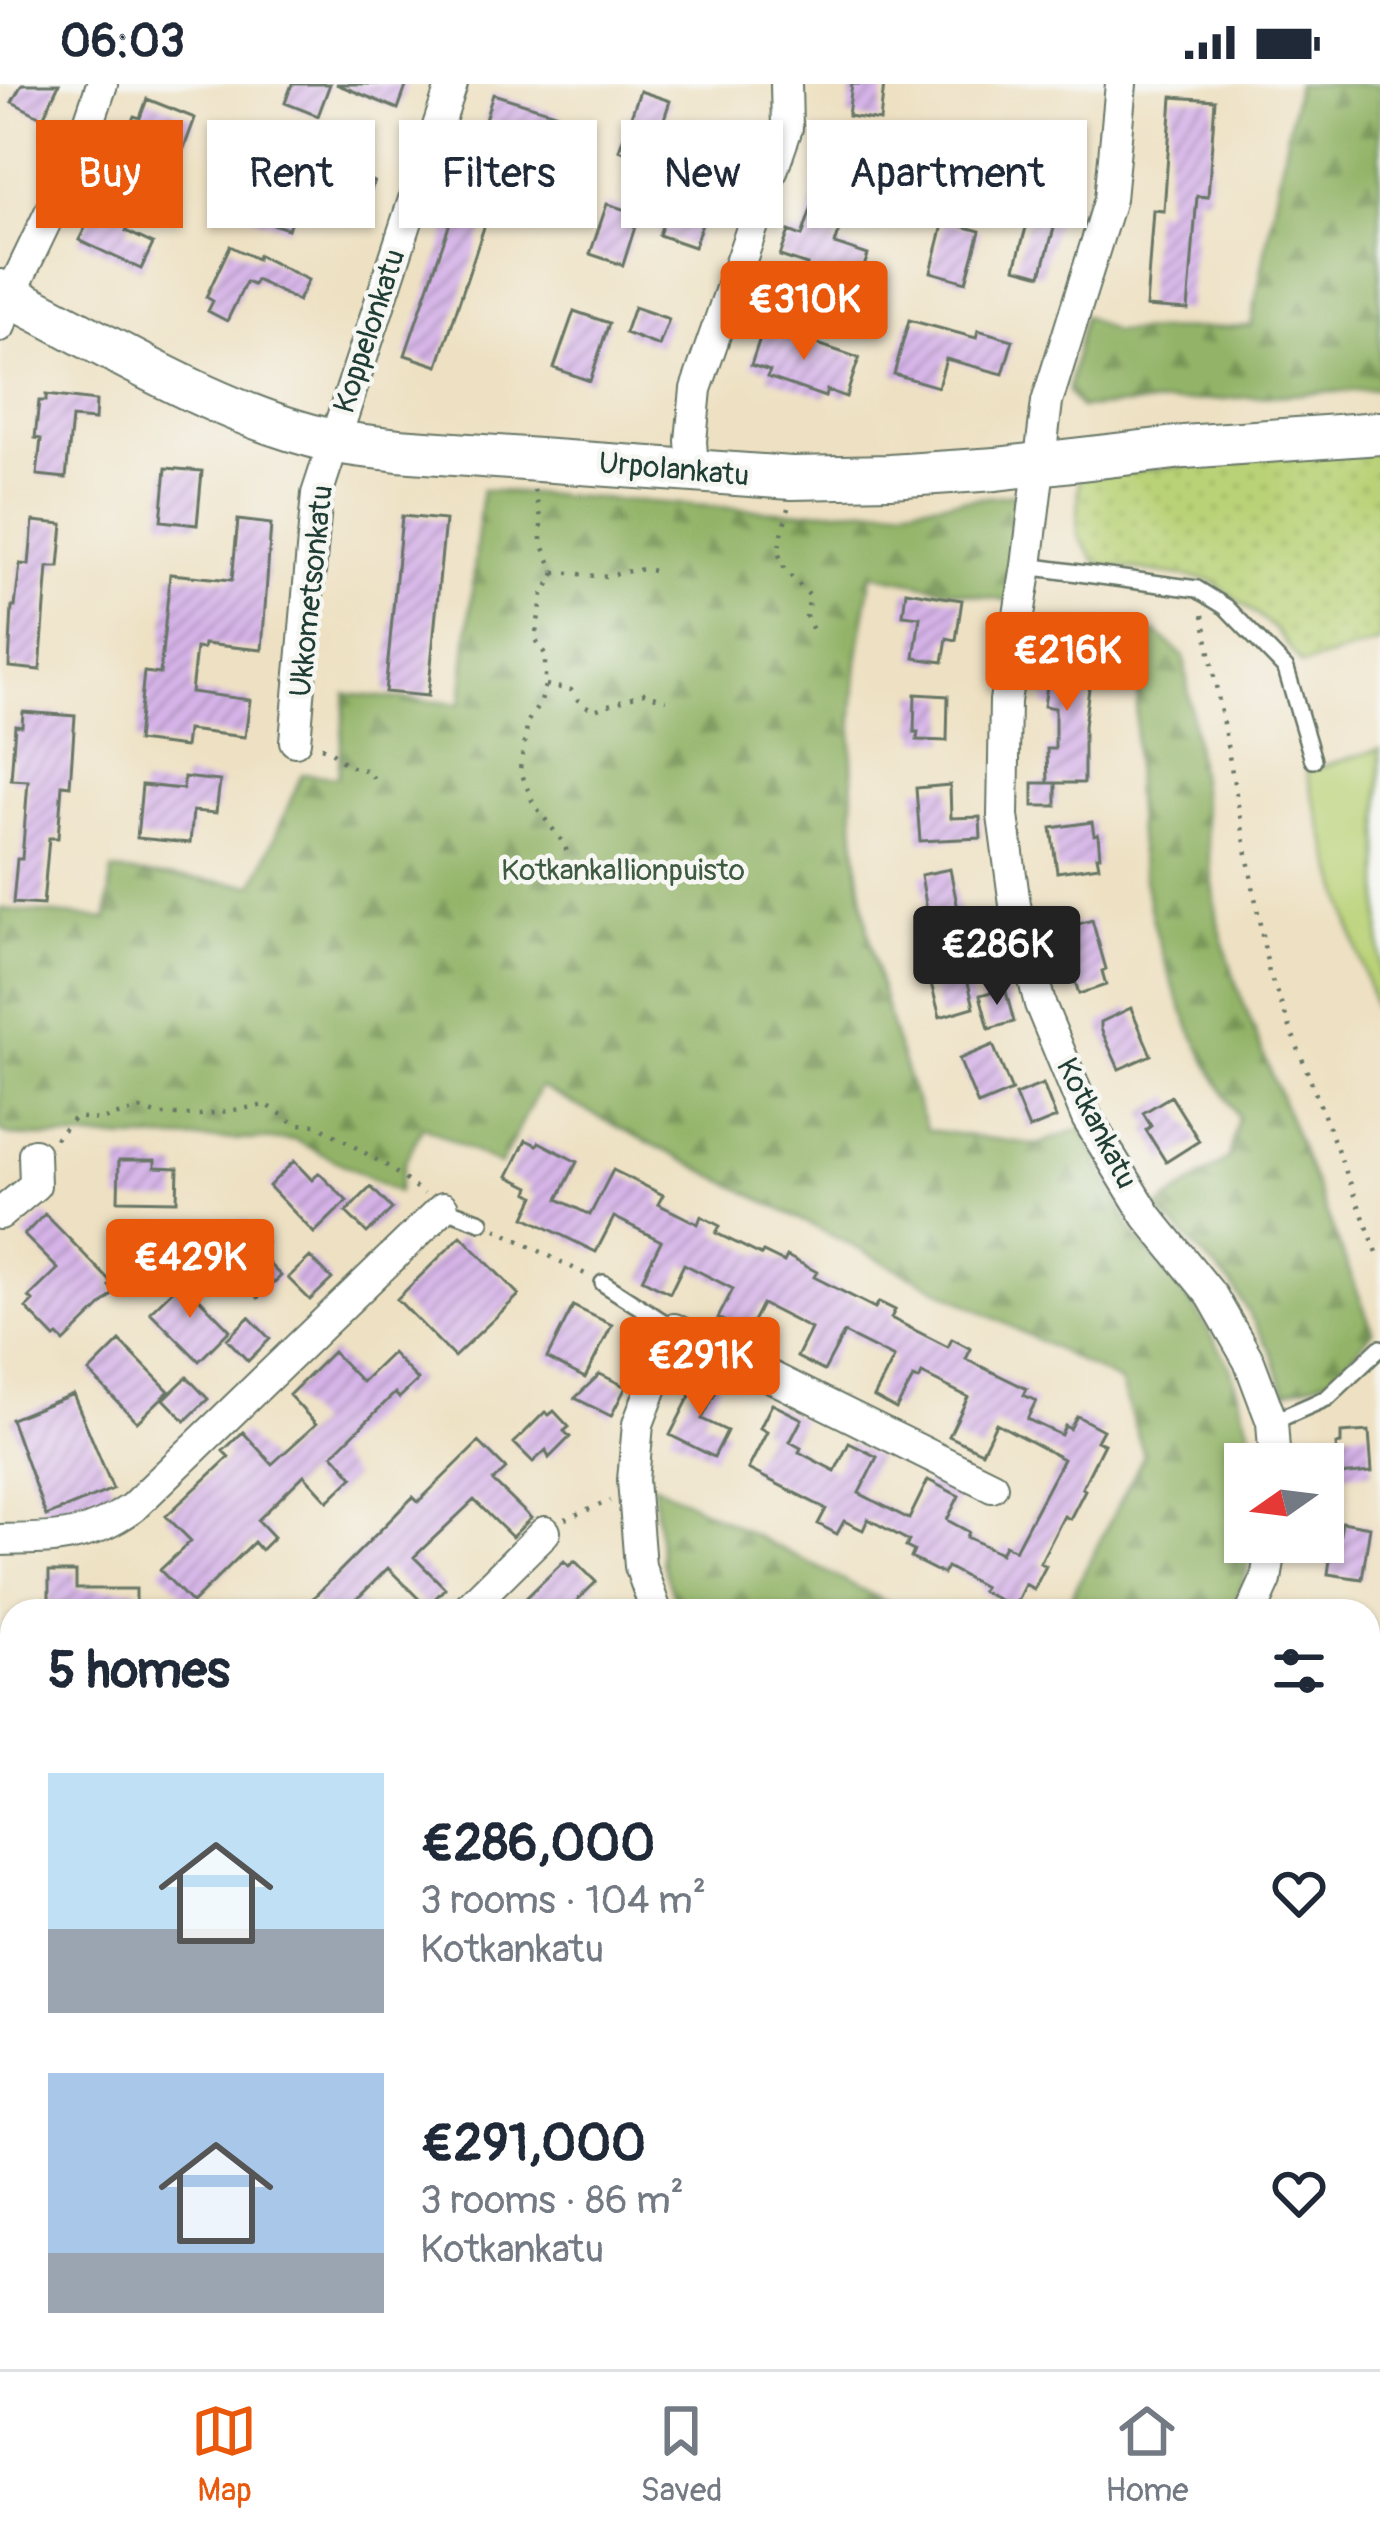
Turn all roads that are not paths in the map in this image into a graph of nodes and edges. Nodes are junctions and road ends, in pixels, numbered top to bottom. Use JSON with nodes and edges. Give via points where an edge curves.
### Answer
{"nodes":[{"id":1,"x":102,"y":84,"type":"edge"},
{"id":2,"x":452,"y":84,"type":"edge"},
{"id":3,"x":787,"y":84,"type":"edge"},
{"id":4,"x":1121,"y":84,"type":"edge"},
{"id":5,"x":3,"y":304,"type":"edge"},
{"id":6,"x":1380,"y":433,"type":"edge"},
{"id":7,"x":333,"y":441,"type":"junction"},
{"id":8,"x":1041,"y":464,"type":"junction"},
{"id":9,"x":693,"y":470,"type":"junction"},
{"id":10,"x":1027,"y":566,"type":"junction"},
{"id":11,"x":295,"y":741,"type":"road end"},
{"id":12,"x":1313,"y":760,"type":"dead end"},
{"id":13,"x":34,"y":1154,"type":"road end"},
{"id":14,"x":443,"y":1208,"type":"joint"},
{"id":15,"x":0,"y":1214,"type":"edge"},
{"id":16,"x":481,"y":1222,"type":"road end"},
{"id":17,"x":603,"y":1283,"type":"road end"},
{"id":18,"x":674,"y":1329,"type":"junction"},
{"id":19,"x":1380,"y":1348,"type":"edge"},
{"id":20,"x":1272,"y":1421,"type":"junction"},
{"id":21,"x":1274,"y":1443,"type":"edge"},
{"id":22,"x":992,"y":1486,"type":"dead end"},
{"id":23,"x":545,"y":1532,"type":"road end"},
{"id":24,"x":0,"y":1540,"type":"edge"},
{"id":25,"x":1269,"y":1563,"type":"edge"},
{"id":26,"x":477,"y":1599,"type":"edge"},
{"id":27,"x":652,"y":1599,"type":"edge"},
{"id":28,"x":1257,"y":1599,"type":"edge"}],
"edges":[{"from":1,"to":5,"type":"street","via":[[79,152]]},
{"from":2,"to":7,"type":"street","name":"Koppelonkatu"},
{"from":3,"to":9,"type":"street","via":[[787,128],[696,389]]},
{"from":4,"to":8,"type":"street","name":"Kotkankatu","via":[[1110,200],[1052,379]]},
{"from":5,"to":7,"type":"main road","name":"Urpolankatu","via":[[257,418]]},
{"from":6,"to":8,"type":"main road","name":"Urpolankatu"},
{"from":7,"to":9,"type":"main road","name":"Urpolankatu"},
{"from":7,"to":11,"type":"street","name":"Ukkometsonkatu","via":[[317,494]]},
{"from":8,"to":9,"type":"main road","name":"Urpolankatu","via":[[792,478]]},
{"from":8,"to":10,"type":"street","name":"Kotkankatu"},
{"from":10,"to":12,"type":"lane","via":[[1198,589],[1226,607],[1286,669]]},
{"from":10,"to":20,"type":"street","name":"Kotkankatu","via":[[1005,701],[1004,816],[1040,1004],[1088,1118],[1147,1216],[1212,1296]]},
{"from":13,"to":15,"type":"street","via":[[34,1185]]},
{"from":14,"to":16,"type":"lane"},
{"from":14,"to":24,"type":"street","via":[[132,1508],[92,1532]]},
{"from":17,"to":18,"type":"lane"},
{"from":18,"to":22,"type":"street"},
{"from":18,"to":27,"type":"street","via":[[638,1424],[634,1492],[640,1566]]},
{"from":19,"to":20,"type":"lane","via":[[1327,1398]]},
{"from":20,"to":21,"type":"street","name":"Kotkankatu"},
{"from":23,"to":26,"type":"street"},
{"from":25,"to":28,"type":"street"}]}
